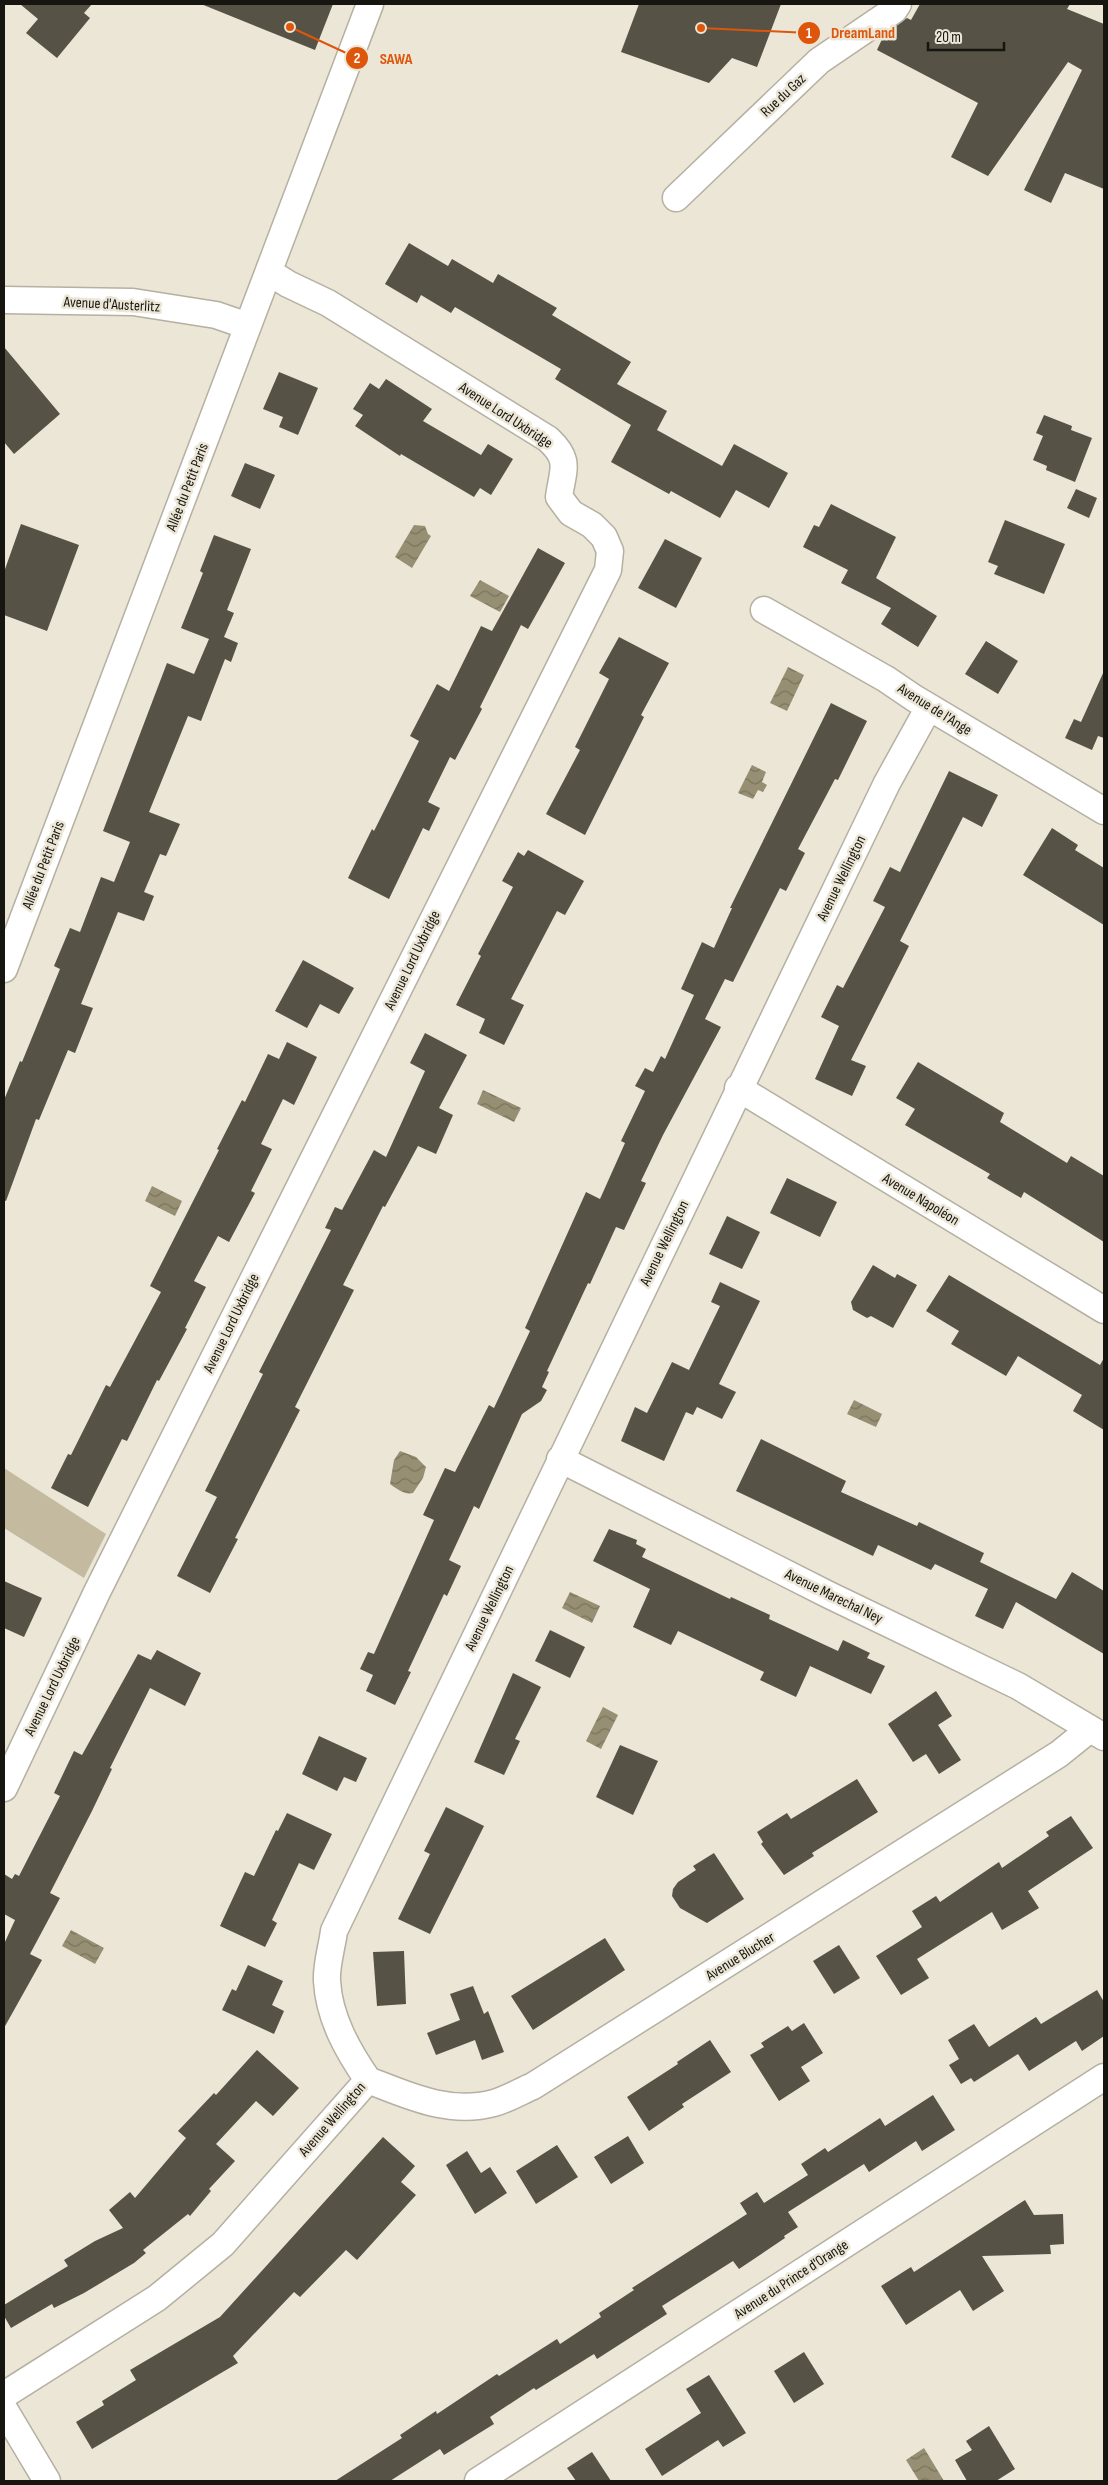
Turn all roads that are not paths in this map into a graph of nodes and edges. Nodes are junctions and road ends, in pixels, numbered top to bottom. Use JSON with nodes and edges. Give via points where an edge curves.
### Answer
{"nodes":[{"id":1,"x":370,"y":4,"type":"edge"},
{"id":2,"x":898,"y":4,"type":"edge"},
{"id":3,"x":676,"y":198,"type":"dead end"},
{"id":4,"x":269,"y":272,"type":"junction"},
{"id":5,"x":4,"y":300,"type":"edge"},
{"id":6,"x":248,"y":326,"type":"junction"},
{"id":7,"x":764,"y":610,"type":"dead end"},
{"id":8,"x":930,"y":707,"type":"junction"},
{"id":9,"x":1104,"y":811,"type":"edge"},
{"id":10,"x":4,"y":970,"type":"edge"},
{"id":11,"x":738,"y":1088,"type":"junction"},
{"id":12,"x":1104,"y":1310,"type":"edge"},
{"id":13,"x":560,"y":1459,"type":"junction"},
{"id":14,"x":1097,"y":1733,"type":"edge"},
{"id":15,"x":4,"y":1788,"type":"edge"},
{"id":16,"x":1104,"y":2077,"type":"edge"},
{"id":17,"x":368,"y":2080,"type":"junction"},
{"id":18,"x":4,"y":2395,"type":"edge"},
{"id":19,"x":4,"y":2409,"type":"edge"},
{"id":20,"x":47,"y":2481,"type":"edge"},
{"id":21,"x":478,"y":2481,"type":"edge"}],
"edges":[{"from":1,"to":4,"type":"street","name":"Allée du Petit Paris"},
{"from":2,"to":3,"type":"street","name":"Rue du Gaz","via":[[894,10],[819,61]]},
{"from":4,"to":6,"type":"street","name":"Allée du Petit Paris"},
{"from":4,"to":15,"type":"street","name":"Avenue Lord Uxbridge","via":[[328,304],[548,439],[563,457],[559,497],[571,513],[592,525],[604,537],[610,551],[608,570],[102,1583]]},
{"from":5,"to":6,"type":"street","name":"Avenue d'Austerlitz","via":[[133,302],[216,315]]},
{"from":6,"to":10,"type":"street","name":"Allée du Petit Paris"},
{"from":7,"to":8,"type":"street","name":"Avenue de l'Ange"},
{"from":8,"to":9,"type":"street","name":"Avenue de l'Ange"},
{"from":8,"to":11,"type":"street","name":"Avenue Wellington","via":[[887,783]]},
{"from":11,"to":12,"type":"street","name":"Avenue Napoléon"},
{"from":11,"to":13,"type":"street","name":"Avenue Wellington"},
{"from":13,"to":14,"type":"street","name":"Avenue Marechal Ney","via":[[1018,1686]]},
{"from":13,"to":17,"type":"street","name":"Avenue Wellington","via":[[334,1931],[327,1980],[334,2017],[353,2058]]},
{"from":14,"to":17,"type":"street","name":"Avenue Blucher","via":[[1058,1754],[534,2086],[494,2103],[456,2108],[424,2102]]},
{"from":16,"to":21,"type":"street","name":"Avenue du Prince d'Orange"},
{"from":17,"to":18,"type":"street","name":"Avenue Wellington","via":[[223,2244],[157,2298]]},
{"from":19,"to":20,"type":"street"}]}
